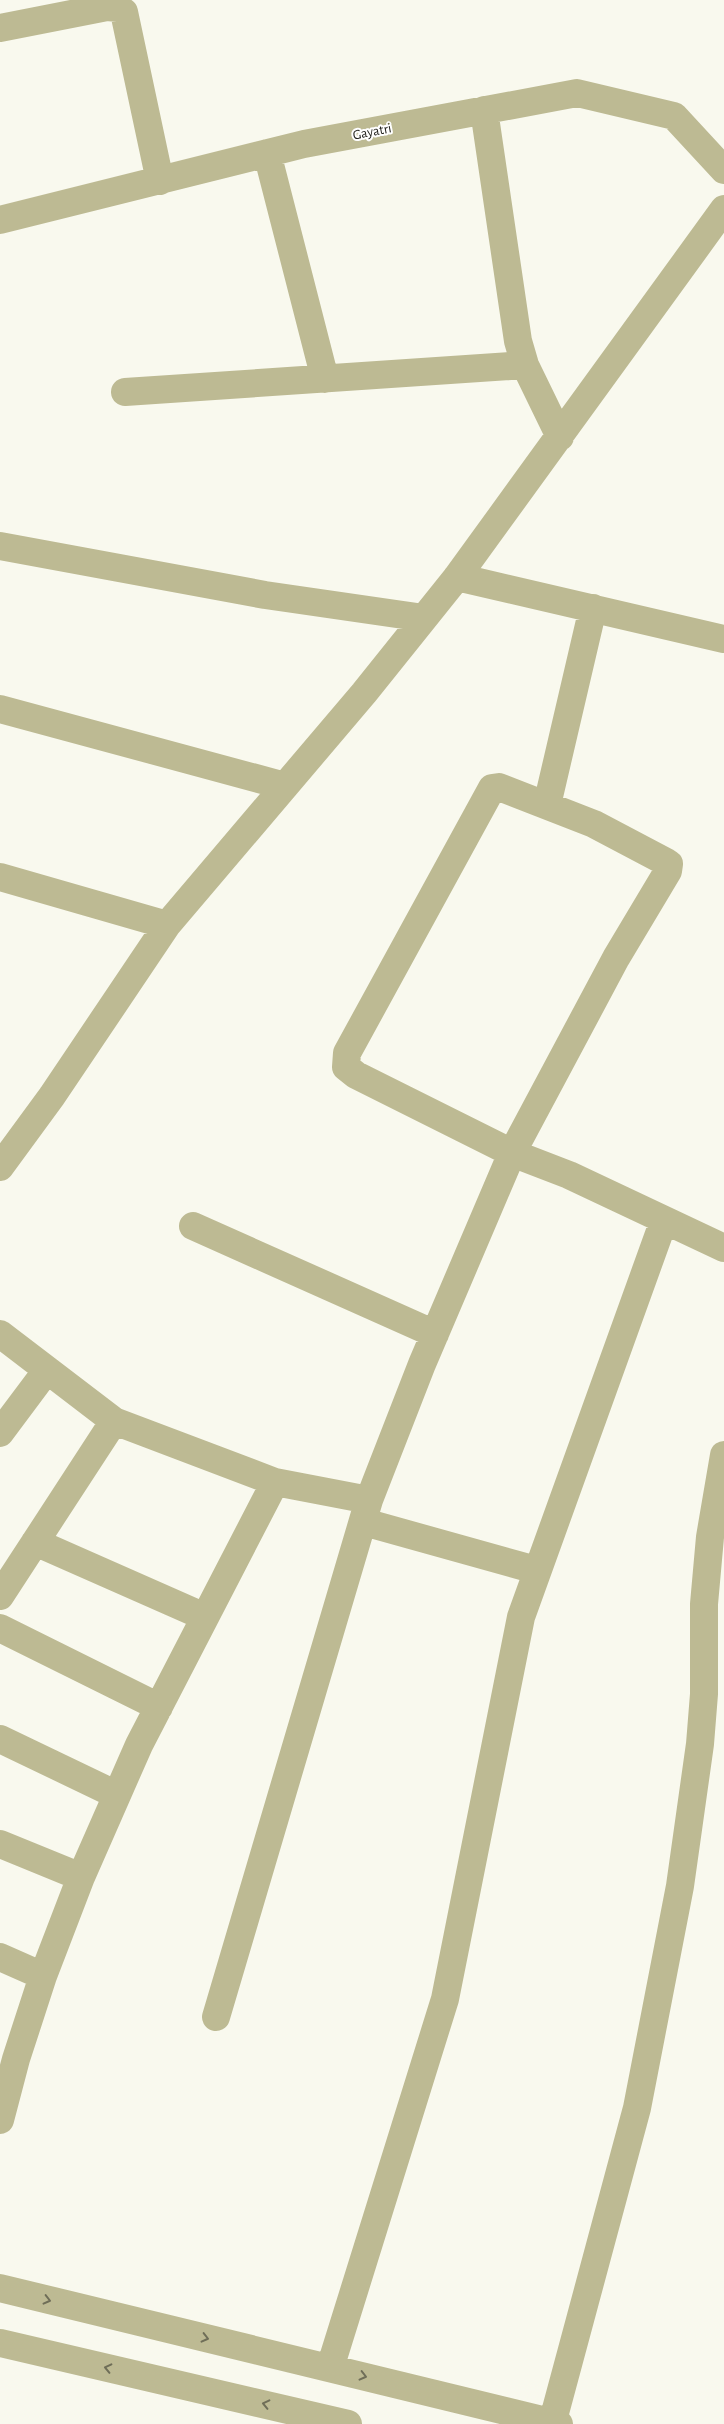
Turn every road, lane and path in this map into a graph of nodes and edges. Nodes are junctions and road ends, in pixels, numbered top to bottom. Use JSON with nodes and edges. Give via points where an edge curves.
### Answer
{"nodes":[{"id":1,"x":0,"y":28,"type":"edge"},
{"id":2,"x":484,"y":110,"type":"junction"},
{"id":3,"x":267,"y":153,"type":"junction"},
{"id":4,"x":724,"y":170,"type":"edge"},
{"id":5,"x":160,"y":181,"type":"junction"},
{"id":6,"x":724,"y":209,"type":"edge"},
{"id":7,"x":0,"y":220,"type":"edge"},
{"id":8,"x":525,"y":366,"type":"junction"},
{"id":9,"x":325,"y":379,"type":"junction"},
{"id":10,"x":125,"y":392,"type":"dead end"},
{"id":11,"x":560,"y":437,"type":"junction"},
{"id":12,"x":0,"y":546,"type":"edge"},
{"id":13,"x":457,"y":577,"type":"junction"},
{"id":14,"x":592,"y":608,"type":"junction"},
{"id":15,"x":424,"y":618,"type":"junction"},
{"id":16,"x":724,"y":639,"type":"edge"},
{"id":17,"x":0,"y":708,"type":"edge"},
{"id":18,"x":285,"y":786,"type":"junction"},
{"id":19,"x":547,"y":805,"type":"junction"},
{"id":20,"x":0,"y":877,"type":"edge"},
{"id":21,"x":167,"y":925,"type":"junction"},
{"id":22,"x":512,"y":1153,"type":"junction"},
{"id":23,"x":0,"y":1167,"type":"edge"},
{"id":24,"x":664,"y":1220,"type":"junction"},
{"id":25,"x":193,"y":1226,"type":"dead end"},
{"id":26,"x":724,"y":1248,"type":"edge"},
{"id":27,"x":0,"y":1334,"type":"edge"},
{"id":28,"x":435,"y":1334,"type":"junction"},
{"id":29,"x":47,"y":1370,"type":"junction"},
{"id":30,"x":114,"y":1421,"type":"junction"},
{"id":31,"x":0,"y":1433,"type":"edge"},
{"id":32,"x":724,"y":1456,"type":"edge"},
{"id":33,"x":275,"y":1482,"type":"junction"},
{"id":34,"x":367,"y":1511,"type":"junction"},
{"id":35,"x":35,"y":1542,"type":"junction"},
{"id":36,"x":536,"y":1570,"type":"junction"},
{"id":37,"x":0,"y":1596,"type":"edge"},
{"id":38,"x":205,"y":1617,"type":"junction"},
{"id":39,"x":0,"y":1628,"type":"edge"},
{"id":40,"x":159,"y":1707,"type":"junction"},
{"id":41,"x":0,"y":1739,"type":"edge"},
{"id":42,"x":117,"y":1795,"type":"junction"},
{"id":43,"x":0,"y":1844,"type":"edge"},
{"id":44,"x":81,"y":1878,"type":"junction"},
{"id":45,"x":0,"y":1956,"type":"edge"},
{"id":46,"x":43,"y":1976,"type":"junction"},
{"id":47,"x":216,"y":2016,"type":"dead end"},
{"id":48,"x":8,"y":2056,"type":"edge"},
{"id":49,"x":0,"y":2120,"type":"edge"},
{"id":50,"x":0,"y":2288,"type":"edge"},
{"id":51,"x":0,"y":2344,"type":"edge"},
{"id":52,"x":330,"y":2368,"type":"junction"},
{"id":53,"x":305,"y":2418,"type":"edge"},
{"id":54,"x":555,"y":2423,"type":"edge"},
{"id":55,"x":348,"y":2424,"type":"edge"}],
"edges":[{"from":1,"to":5,"type":"street","via":[[108,7],[124,12]]},
{"from":2,"to":3,"type":"street","name":"Gayatri"},
{"from":2,"to":4,"type":"street","name":"Gayatri","via":[[577,93],[674,116]]},
{"from":2,"to":8,"type":"street","via":[[515,328]]},
{"from":3,"to":5,"type":"street","name":"Gayatri"},
{"from":3,"to":9,"type":"street"},
{"from":5,"to":7,"type":"street","name":"Gayatri"},
{"from":6,"to":11,"type":"street"},
{"from":8,"to":9,"type":"street"},
{"from":8,"to":11,"type":"street"},
{"from":9,"to":10,"type":"street"},
{"from":11,"to":13,"type":"street"},
{"from":12,"to":15,"type":"street","via":[[266,595]]},
{"from":13,"to":14,"type":"street"},
{"from":13,"to":15,"type":"street"},
{"from":14,"to":16,"type":"street"},
{"from":14,"to":19,"type":"street"},
{"from":15,"to":18,"type":"street"},
{"from":17,"to":18,"type":"street"},
{"from":18,"to":21,"type":"street"},
{"from":19,"to":22,"type":"street","via":[[614,834],[666,862],[669,867],[616,958]]},
{"from":19,"to":22,"type":"street","via":[[498,787],[492,788],[347,1053],[346,1061],[349,1071],[356,1076]]},
{"from":20,"to":21,"type":"street"},
{"from":21,"to":23,"type":"street"},
{"from":22,"to":24,"type":"street"},
{"from":22,"to":28,"type":"street"},
{"from":24,"to":26,"type":"street"},
{"from":24,"to":36,"type":"street"},
{"from":25,"to":28,"type":"street"},
{"from":27,"to":29,"type":"street"},
{"from":28,"to":34,"type":"street"},
{"from":29,"to":30,"type":"street"},
{"from":29,"to":31,"type":"street"},
{"from":30,"to":33,"type":"street"},
{"from":30,"to":35,"type":"street"},
{"from":32,"to":54,"type":"street","via":[[710,1537],[704,1604],[704,1694],[700,1744],[680,1886],[637,2108]]},
{"from":33,"to":34,"type":"street"},
{"from":33,"to":38,"type":"street"},
{"from":34,"to":36,"type":"street"},
{"from":34,"to":47,"type":"street"},
{"from":35,"to":37,"type":"street"},
{"from":35,"to":38,"type":"street"},
{"from":36,"to":52,"type":"street","via":[[520,1617],[445,1999]]},
{"from":38,"to":40,"type":"street"},
{"from":39,"to":40,"type":"street"},
{"from":40,"to":42,"type":"street"},
{"from":41,"to":42,"type":"street"},
{"from":42,"to":44,"type":"street"},
{"from":43,"to":44,"type":"street"},
{"from":44,"to":46,"type":"street"},
{"from":45,"to":46,"type":"street"},
{"from":46,"to":48,"type":"street"},
{"from":48,"to":49,"type":"street"},
{"from":50,"to":52,"type":"street","one_way":true},
{"from":53,"to":51,"type":"street","one_way":true},
{"from":52,"to":54,"type":"street","one_way":true},
{"from":53,"to":55,"type":"street"}]}
